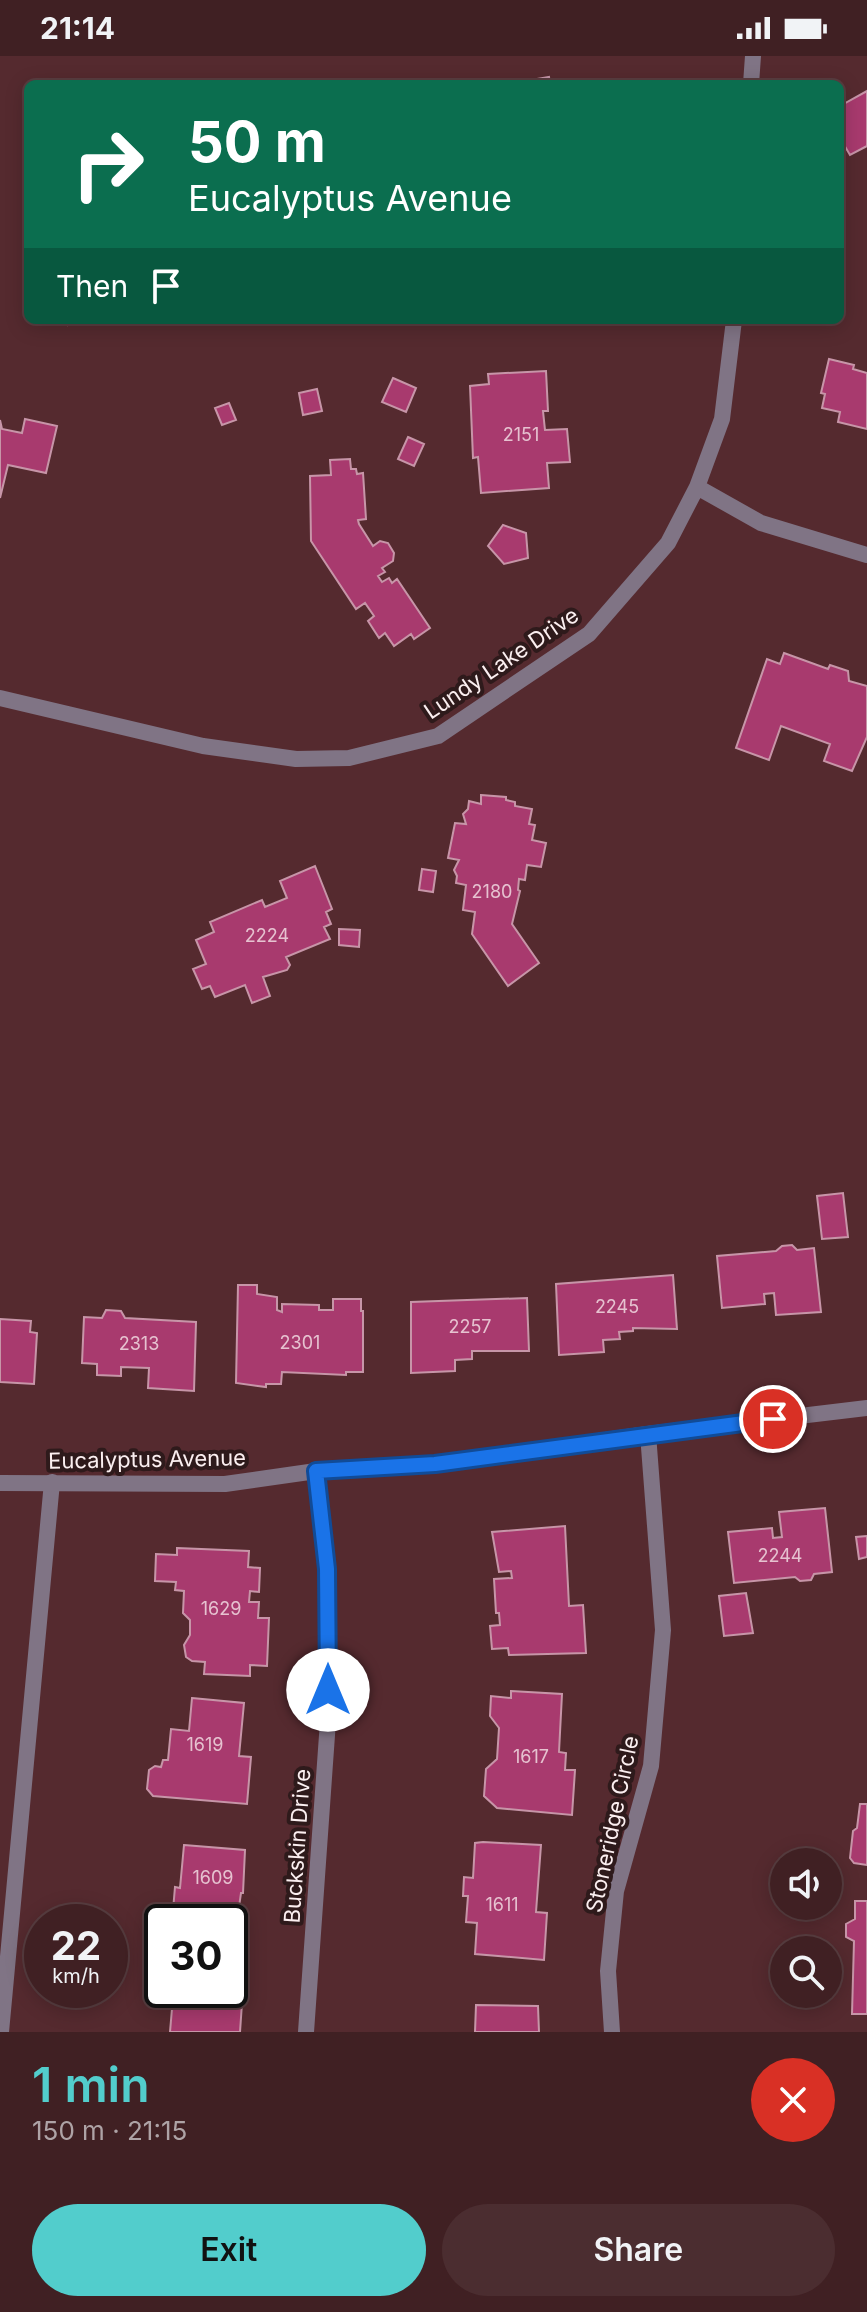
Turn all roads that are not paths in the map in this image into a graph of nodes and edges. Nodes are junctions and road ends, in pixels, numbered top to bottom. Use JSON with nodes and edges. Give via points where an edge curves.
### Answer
{"nodes":[{"id":1,"x":753,"y":56,"type":"edge"},
{"id":2,"x":751,"y":80,"type":"edge"},
{"id":3,"x":734,"y":324,"type":"edge"},
{"id":4,"x":697,"y":487,"type":"junction"},
{"id":5,"x":867,"y":555,"type":"edge"},
{"id":6,"x":0,"y":698,"type":"edge"},
{"id":7,"x":867,"y":1408,"type":"edge"},
{"id":8,"x":648,"y":1434,"type":"junction"},
{"id":9,"x":316,"y":1471,"type":"junction"},
{"id":10,"x":52,"y":1482,"type":"junction"},
{"id":11,"x":0,"y":1483,"type":"edge"},
{"id":12,"x":1,"y":2032,"type":"edge"},
{"id":13,"x":306,"y":2032,"type":"edge"},
{"id":14,"x":612,"y":2032,"type":"edge"}],
"edges":[{"from":1,"to":2,"type":"street"},
{"from":3,"to":4,"type":"street","name":"Lundy Lake Drive","via":[[722,419]]},
{"from":4,"to":5,"type":"street","via":[[761,523]]},
{"from":4,"to":6,"type":"street","name":"Lundy Lake Drive","via":[[668,543],[589,634],[438,736],[349,758],[296,759],[203,746]]},
{"from":7,"to":8,"type":"street","name":"Eucalyptus Avenue"},
{"from":8,"to":9,"type":"street","name":"Eucalyptus Avenue","via":[[435,1464]]},
{"from":8,"to":14,"type":"street","name":"Stoneridge Circle","via":[[663,1630],[651,1766],[616,1891],[608,1971]]},
{"from":9,"to":10,"type":"street","name":"Eucalyptus Avenue","via":[[225,1484]]},
{"from":9,"to":13,"type":"street","name":"Buckskin Drive","via":[[327,1569],[328,1721]]},
{"from":10,"to":11,"type":"street","name":"Eucalyptus Avenue"},
{"from":10,"to":12,"type":"street"}]}
